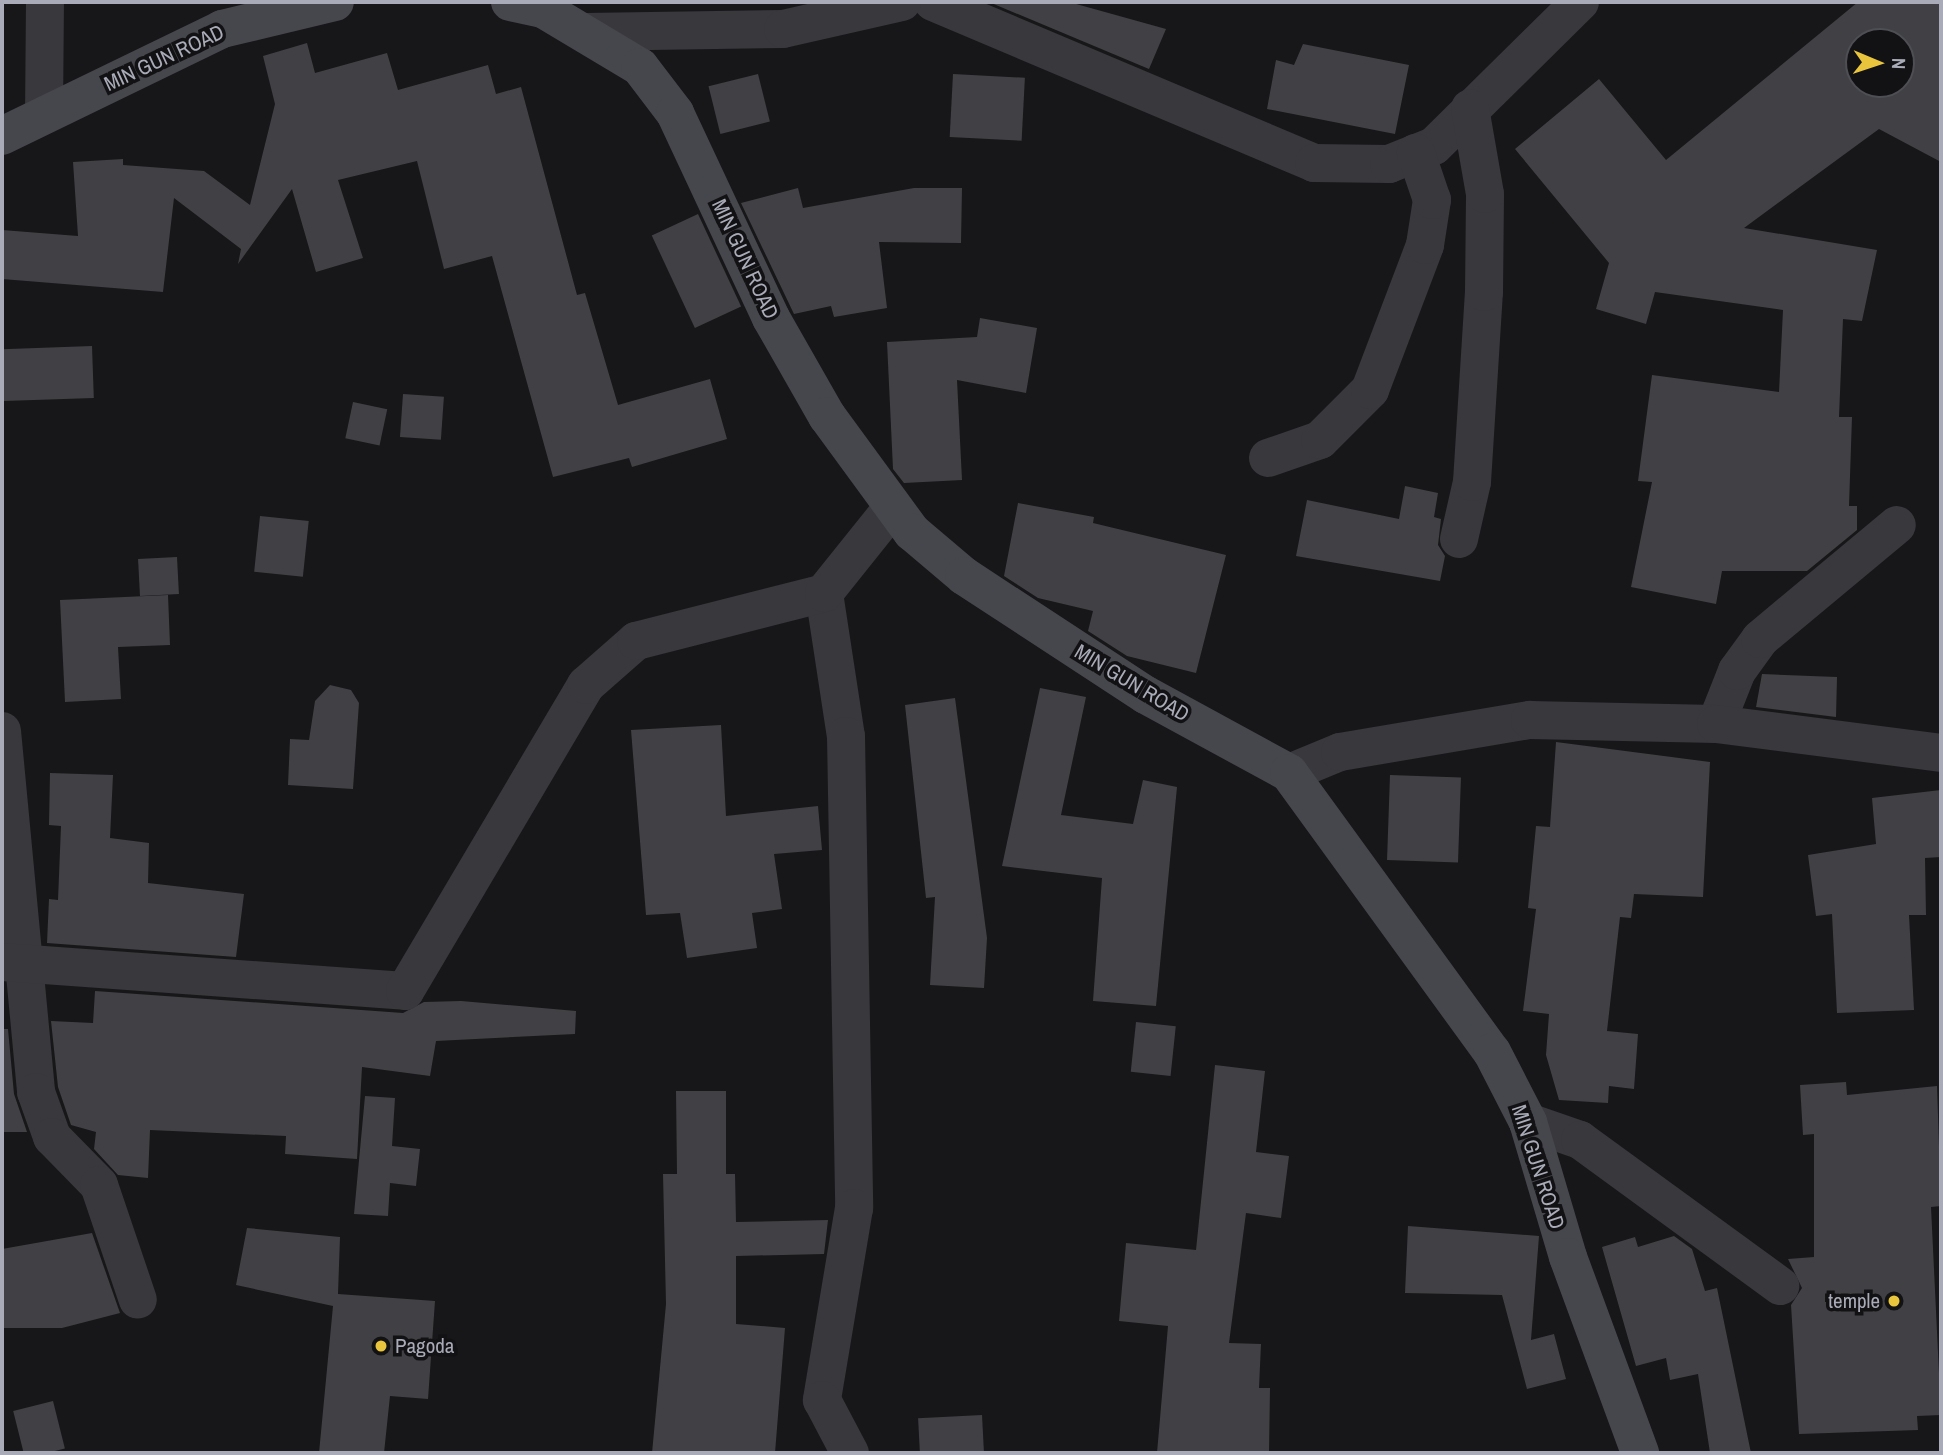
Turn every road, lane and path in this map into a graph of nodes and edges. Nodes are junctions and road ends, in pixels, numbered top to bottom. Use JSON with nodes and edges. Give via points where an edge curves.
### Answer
{"nodes":[{"id":1,"x":46,"y":2,"type":"edge"},
{"id":2,"x":335,"y":2,"type":"edge"},
{"id":3,"x":510,"y":2,"type":"edge"},
{"id":4,"x":902,"y":2,"type":"edge"},
{"id":5,"x":933,"y":2,"type":"edge"},
{"id":6,"x":1580,"y":2,"type":"edge"},
{"id":7,"x":585,"y":32,"type":"junction"},
{"id":8,"x":1470,"y":108,"type":"junction"},
{"id":9,"x":44,"y":115,"type":"junction"},
{"id":10,"x":2,"y":135,"type":"edge"},
{"id":11,"x":1416,"y":153,"type":"junction"},
{"id":12,"x":1268,"y":458,"type":"dead end"},
{"id":13,"x":892,"y":508,"type":"junction"},
{"id":14,"x":1897,"y":525,"type":"dead end"},
{"id":15,"x":1459,"y":539,"type":"dead end"},
{"id":16,"x":824,"y":593,"type":"junction"},
{"id":17,"x":1716,"y":723,"type":"junction"},
{"id":18,"x":2,"y":731,"type":"edge"},
{"id":19,"x":1941,"y":753,"type":"edge"},
{"id":20,"x":1289,"y":773,"type":"junction"},
{"id":21,"x":13,"y":963,"type":"edge"},
{"id":22,"x":1528,"y":1122,"type":"junction"},
{"id":23,"x":1780,"y":1286,"type":"dead end"},
{"id":24,"x":138,"y":1300,"type":"dead end"},
{"id":25,"x":850,"y":1453,"type":"edge"},
{"id":26,"x":1640,"y":1453,"type":"edge"}],
"edges":[{"from":1,"to":9,"type":"street"},
{"from":2,"to":9,"type":"street","name":"MIN GUN ROAD","via":[[222,29]]},
{"from":3,"to":7,"type":"street","name":"MIN GUN ROAD","via":[[543,9]]},
{"from":4,"to":7,"type":"street","via":[[783,29]]},
{"from":5,"to":11,"type":"street","via":[[1314,163],[1389,164]]},
{"from":6,"to":8,"type":"street"},
{"from":7,"to":13,"type":"street","name":"MIN GUN ROAD","via":[[640,67],[676,113],[771,318],[827,416]]},
{"from":8,"to":11,"type":"street","via":[[1434,146]]},
{"from":8,"to":15,"type":"street","via":[[1485,194],[1484,292],[1472,482]]},
{"from":9,"to":10,"type":"street","name":"MIN GUN ROAD"},
{"from":11,"to":12,"type":"street","via":[[1432,200],[1425,245],[1370,390],[1320,440]]},
{"from":13,"to":16,"type":"street"},
{"from":13,"to":20,"type":"street","name":"MIN GUN ROAD","via":[[964,576],[1146,695]]},
{"from":14,"to":17,"type":"street","via":[[1760,639],[1737,670]]},
{"from":16,"to":21,"type":"street","via":[[636,641],[586,685],[405,991]]},
{"from":16,"to":25,"type":"street","via":[[846,736],[854,1208],[822,1400]]},
{"from":17,"to":19,"type":"street"},
{"from":17,"to":20,"type":"street","via":[[1530,720],[1340,752]]},
{"from":18,"to":21,"type":"street"},
{"from":20,"to":22,"type":"street","name":"MIN GUN ROAD","via":[[1492,1052]]},
{"from":21,"to":24,"type":"street","via":[[36,1092],[51,1137],[99,1185]]},
{"from":22,"to":23,"type":"street","via":[[1580,1140]]},
{"from":22,"to":26,"type":"street","name":"MIN GUN ROAD","via":[[1568,1257]]}]}
